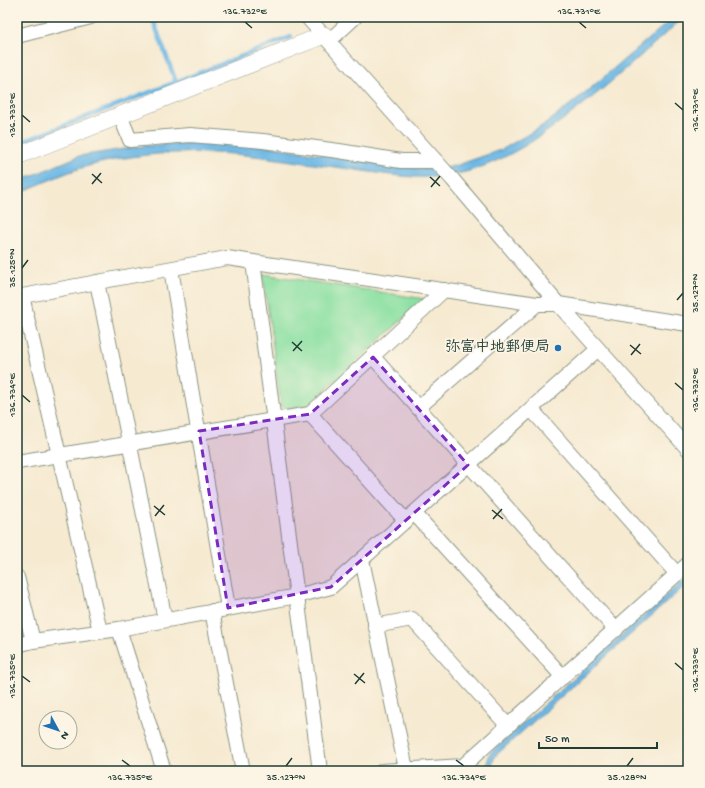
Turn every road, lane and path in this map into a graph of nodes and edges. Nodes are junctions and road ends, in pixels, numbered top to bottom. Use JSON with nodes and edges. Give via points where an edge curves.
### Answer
{"nodes":[{"id":1,"x":91,"y":17,"type":"edge"},
{"id":2,"x":307,"y":17,"type":"edge"},
{"id":3,"x":355,"y":17,"type":"edge"},
{"id":4,"x":17,"y":36,"type":"edge"},
{"id":5,"x":326,"y":38,"type":"junction"},
{"id":6,"x":120,"y":115,"type":"junction"},
{"id":7,"x":17,"y":156,"type":"edge"},
{"id":8,"x":437,"y":163,"type":"junction"},
{"id":9,"x":253,"y":262,"type":"junction"},
{"id":10,"x":171,"y":268,"type":"junction"},
{"id":11,"x":98,"y":282,"type":"junction"},
{"id":12,"x":444,"y":290,"type":"junction"},
{"id":13,"x":20,"y":297,"type":"edge"},
{"id":14,"x":537,"y":304,"type":"junction"},
{"id":15,"x":558,"y":304,"type":"junction"},
{"id":16,"x":688,"y":324,"type":"edge"},
{"id":17,"x":598,"y":349,"type":"junction"},
{"id":18,"x":373,"y":357,"type":"junction"},
{"id":19,"x":418,"y":408,"type":"junction"},
{"id":20,"x":531,"y":409,"type":"junction"},
{"id":21,"x":310,"y":414,"type":"junction"},
{"id":22,"x":274,"y":419,"type":"junction"},
{"id":23,"x":199,"y":432,"type":"junction"},
{"id":24,"x":130,"y":443,"type":"junction"},
{"id":25,"x":688,"y":449,"type":"edge"},
{"id":26,"x":59,"y":455,"type":"junction"},
{"id":27,"x":17,"y":462,"type":"edge"},
{"id":28,"x":468,"y":465,"type":"junction"},
{"id":29,"x":410,"y":517,"type":"junction"},
{"id":30,"x":362,"y":560,"type":"junction"},
{"id":31,"x":688,"y":564,"type":"edge"},
{"id":32,"x":677,"y":574,"type":"junction"},
{"id":33,"x":17,"y":577,"type":"edge"},
{"id":34,"x":297,"y":596,"type":"junction"},
{"id":35,"x":228,"y":608,"type":"junction"},
{"id":36,"x":212,"y":611,"type":"junction"},
{"id":37,"x":165,"y":620,"type":"junction"},
{"id":38,"x":375,"y":626,"type":"junction"},
{"id":39,"x":119,"y":629,"type":"junction"},
{"id":40,"x":616,"y":630,"type":"junction"},
{"id":41,"x":100,"y":631,"type":"junction"},
{"id":42,"x":33,"y":641,"type":"junction"},
{"id":43,"x":17,"y":645,"type":"edge"},
{"id":44,"x":563,"y":677,"type":"junction"},
{"id":45,"x":508,"y":726,"type":"junction"},
{"id":46,"x":406,"y":770,"type":"junction"},
{"id":47,"x":164,"y":771,"type":"edge"},
{"id":48,"x":243,"y":771,"type":"edge"},
{"id":49,"x":320,"y":771,"type":"edge"},
{"id":50,"x":382,"y":771,"type":"edge"}],
"edges":[{"from":1,"to":4,"type":"street"},
{"from":2,"to":5,"type":"street"},
{"from":3,"to":5,"type":"street"},
{"from":5,"to":6,"type":"street"},
{"from":5,"to":8,"type":"street"},
{"from":6,"to":7,"type":"street"},
{"from":6,"to":8,"type":"street","via":[[130,140],[190,135],[263,141],[401,161]]},
{"from":8,"to":15,"type":"street"},
{"from":9,"to":10,"type":"street","via":[[227,258]]},
{"from":9,"to":12,"type":"street"},
{"from":9,"to":22,"type":"street"},
{"from":10,"to":11,"type":"street"},
{"from":10,"to":23,"type":"street"},
{"from":11,"to":13,"type":"street"},
{"from":11,"to":24,"type":"street"},
{"from":12,"to":14,"type":"street"},
{"from":12,"to":18,"type":"street"},
{"from":13,"to":26,"type":"street"},
{"from":14,"to":15,"type":"street"},
{"from":14,"to":19,"type":"street"},
{"from":15,"to":16,"type":"street"},
{"from":15,"to":17,"type":"street"},
{"from":17,"to":20,"type":"street"},
{"from":17,"to":25,"type":"street"},
{"from":18,"to":19,"type":"street"},
{"from":18,"to":21,"type":"street"},
{"from":19,"to":28,"type":"street"},
{"from":20,"to":28,"type":"street"},
{"from":20,"to":32,"type":"street"},
{"from":21,"to":22,"type":"street"},
{"from":21,"to":29,"type":"street"},
{"from":22,"to":23,"type":"street"},
{"from":22,"to":34,"type":"street"},
{"from":23,"to":24,"type":"street"},
{"from":23,"to":35,"type":"street"},
{"from":24,"to":26,"type":"street"},
{"from":24,"to":37,"type":"street"},
{"from":26,"to":27,"type":"street"},
{"from":26,"to":41,"type":"street"},
{"from":28,"to":29,"type":"street"},
{"from":28,"to":40,"type":"street"},
{"from":29,"to":30,"type":"street"},
{"from":29,"to":44,"type":"street"},
{"from":30,"to":34,"type":"street","via":[[331,587]]},
{"from":30,"to":38,"type":"street"},
{"from":31,"to":32,"type":"street"},
{"from":32,"to":40,"type":"street"},
{"from":33,"to":42,"type":"street"},
{"from":34,"to":35,"type":"street"},
{"from":34,"to":49,"type":"street"},
{"from":35,"to":36,"type":"street"},
{"from":36,"to":37,"type":"street"},
{"from":36,"to":48,"type":"street"},
{"from":37,"to":39,"type":"street"},
{"from":38,"to":45,"type":"street","via":[[412,619]]},
{"from":38,"to":46,"type":"street"},
{"from":39,"to":41,"type":"street"},
{"from":39,"to":47,"type":"street"},
{"from":40,"to":44,"type":"street"},
{"from":41,"to":42,"type":"street"},
{"from":42,"to":43,"type":"street"},
{"from":44,"to":45,"type":"street"},
{"from":45,"to":46,"type":"street","via":[[463,766]]},
{"from":46,"to":50,"type":"street"}]}
